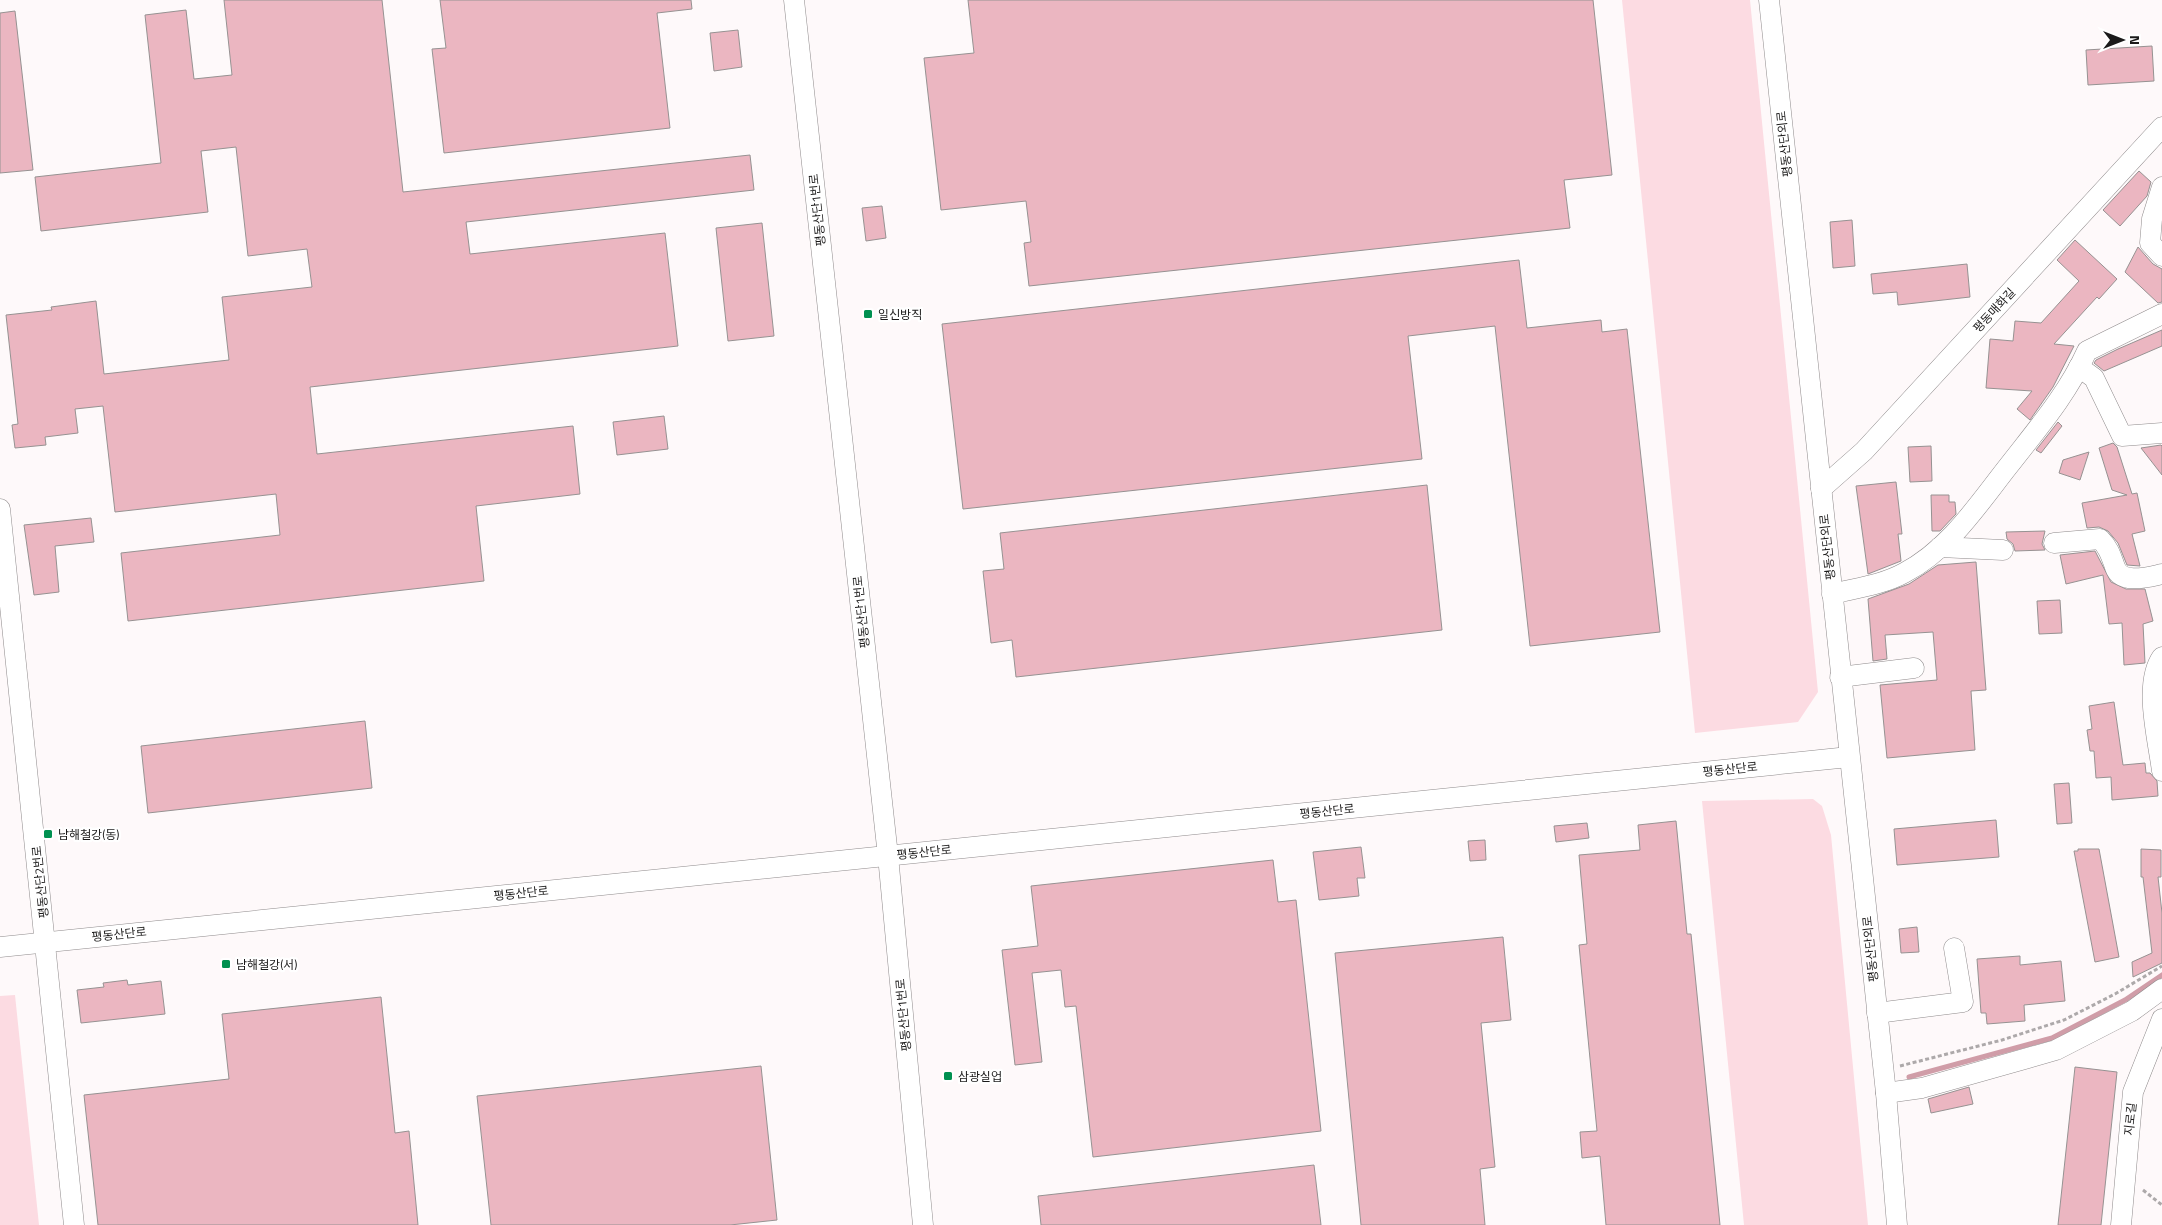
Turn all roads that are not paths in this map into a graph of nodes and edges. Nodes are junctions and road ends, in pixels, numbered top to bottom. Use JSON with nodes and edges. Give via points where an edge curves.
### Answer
{"nodes":[{"id":1,"x":794,"y":0,"type":"edge"},
{"id":2,"x":1769,"y":0,"type":"edge"},
{"id":3,"x":2162,"y":127,"type":"edge"},
{"id":4,"x":2162,"y":187,"type":"edge"},
{"id":5,"x":2162,"y":256,"type":"edge"},
{"id":6,"x":2162,"y":314,"type":"edge"},
{"id":7,"x":2080,"y":367,"type":"junction"},
{"id":8,"x":2162,"y":433,"type":"edge"},
{"id":9,"x":1821,"y":489,"type":"junction"},
{"id":10,"x":0,"y":509,"type":"edge"},
{"id":11,"x":2054,"y":543,"type":"dead end"},
{"id":12,"x":1940,"y":547,"type":"junction"},
{"id":13,"x":2003,"y":550,"type":"dead end"},
{"id":14,"x":2162,"y":574,"type":"edge"},
{"id":15,"x":1832,"y":594,"type":"junction"},
{"id":16,"x":2162,"y":657,"type":"edge"},
{"id":17,"x":1914,"y":668,"type":"dead end"},
{"id":18,"x":1840,"y":676,"type":"junction"},
{"id":19,"x":1849,"y":757,"type":"junction"},
{"id":20,"x":2162,"y":771,"type":"edge"},
{"id":21,"x":888,"y":856,"type":"junction"},
{"id":22,"x":46,"y":942,"type":"junction"},
{"id":23,"x":0,"y":946,"type":"edge"},
{"id":24,"x":1954,"y":948,"type":"dead end"},
{"id":25,"x":2162,"y":989,"type":"edge"},
{"id":26,"x":1877,"y":1013,"type":"junction"},
{"id":27,"x":2162,"y":1019,"type":"edge"},
{"id":28,"x":1886,"y":1093,"type":"junction"},
{"id":29,"x":74,"y":1225,"type":"edge"},
{"id":30,"x":923,"y":1225,"type":"edge"},
{"id":31,"x":1897,"y":1225,"type":"edge"},
{"id":32,"x":2121,"y":1225,"type":"edge"}],
"edges":[{"from":1,"to":21,"type":"street","name":"평동산단1번로"},
{"from":2,"to":9,"type":"street","name":"평동산단외로"},
{"from":3,"to":9,"type":"street","name":"평동매화길","via":[[1864,451]]},
{"from":4,"to":5,"type":"street","via":[[2152,219],[2150,243]]},
{"from":6,"to":7,"type":"street","via":[[2087,351]]},
{"from":7,"to":8,"type":"street","via":[[2094,378],[2122,436]]},
{"from":7,"to":12,"type":"street","via":[[2050,413],[1960,528]]},
{"from":9,"to":15,"type":"street","name":"평동산단외로"},
{"from":10,"to":22,"type":"street","name":"평동산단2번로"},
{"from":11,"to":14,"type":"street","via":[[2100,539],[2111,555],[2115,570],[2122,576]]},
{"from":12,"to":13,"type":"street"},
{"from":12,"to":15,"type":"street","via":[[1906,572],[1882,583]]},
{"from":15,"to":18,"type":"street","name":"평동산단외로"},
{"from":16,"to":20,"type":"street","via":[[2153,687]]},
{"from":17,"to":18,"type":"street"},
{"from":18,"to":19,"type":"street","name":"평동산단외로"},
{"from":19,"to":21,"type":"street","name":"평동산단로"},
{"from":19,"to":26,"type":"street","name":"평동산단외로"},
{"from":21,"to":22,"type":"street","name":"평동산단로"},
{"from":21,"to":30,"type":"street","name":"평동산단1번로"},
{"from":22,"to":23,"type":"street","name":"평동산단로"},
{"from":22,"to":29,"type":"street","name":"평동산단2번로"},
{"from":24,"to":26,"type":"street","via":[[1963,1002]]},
{"from":25,"to":28,"type":"street","via":[[2132,1011],[2056,1050],[1922,1088]]},
{"from":26,"to":28,"type":"street","name":"평동산단외로"},
{"from":27,"to":32,"type":"street","name":"지로길","via":[[2133,1092]]},
{"from":28,"to":31,"type":"street","name":"평동산단외로"}]}
